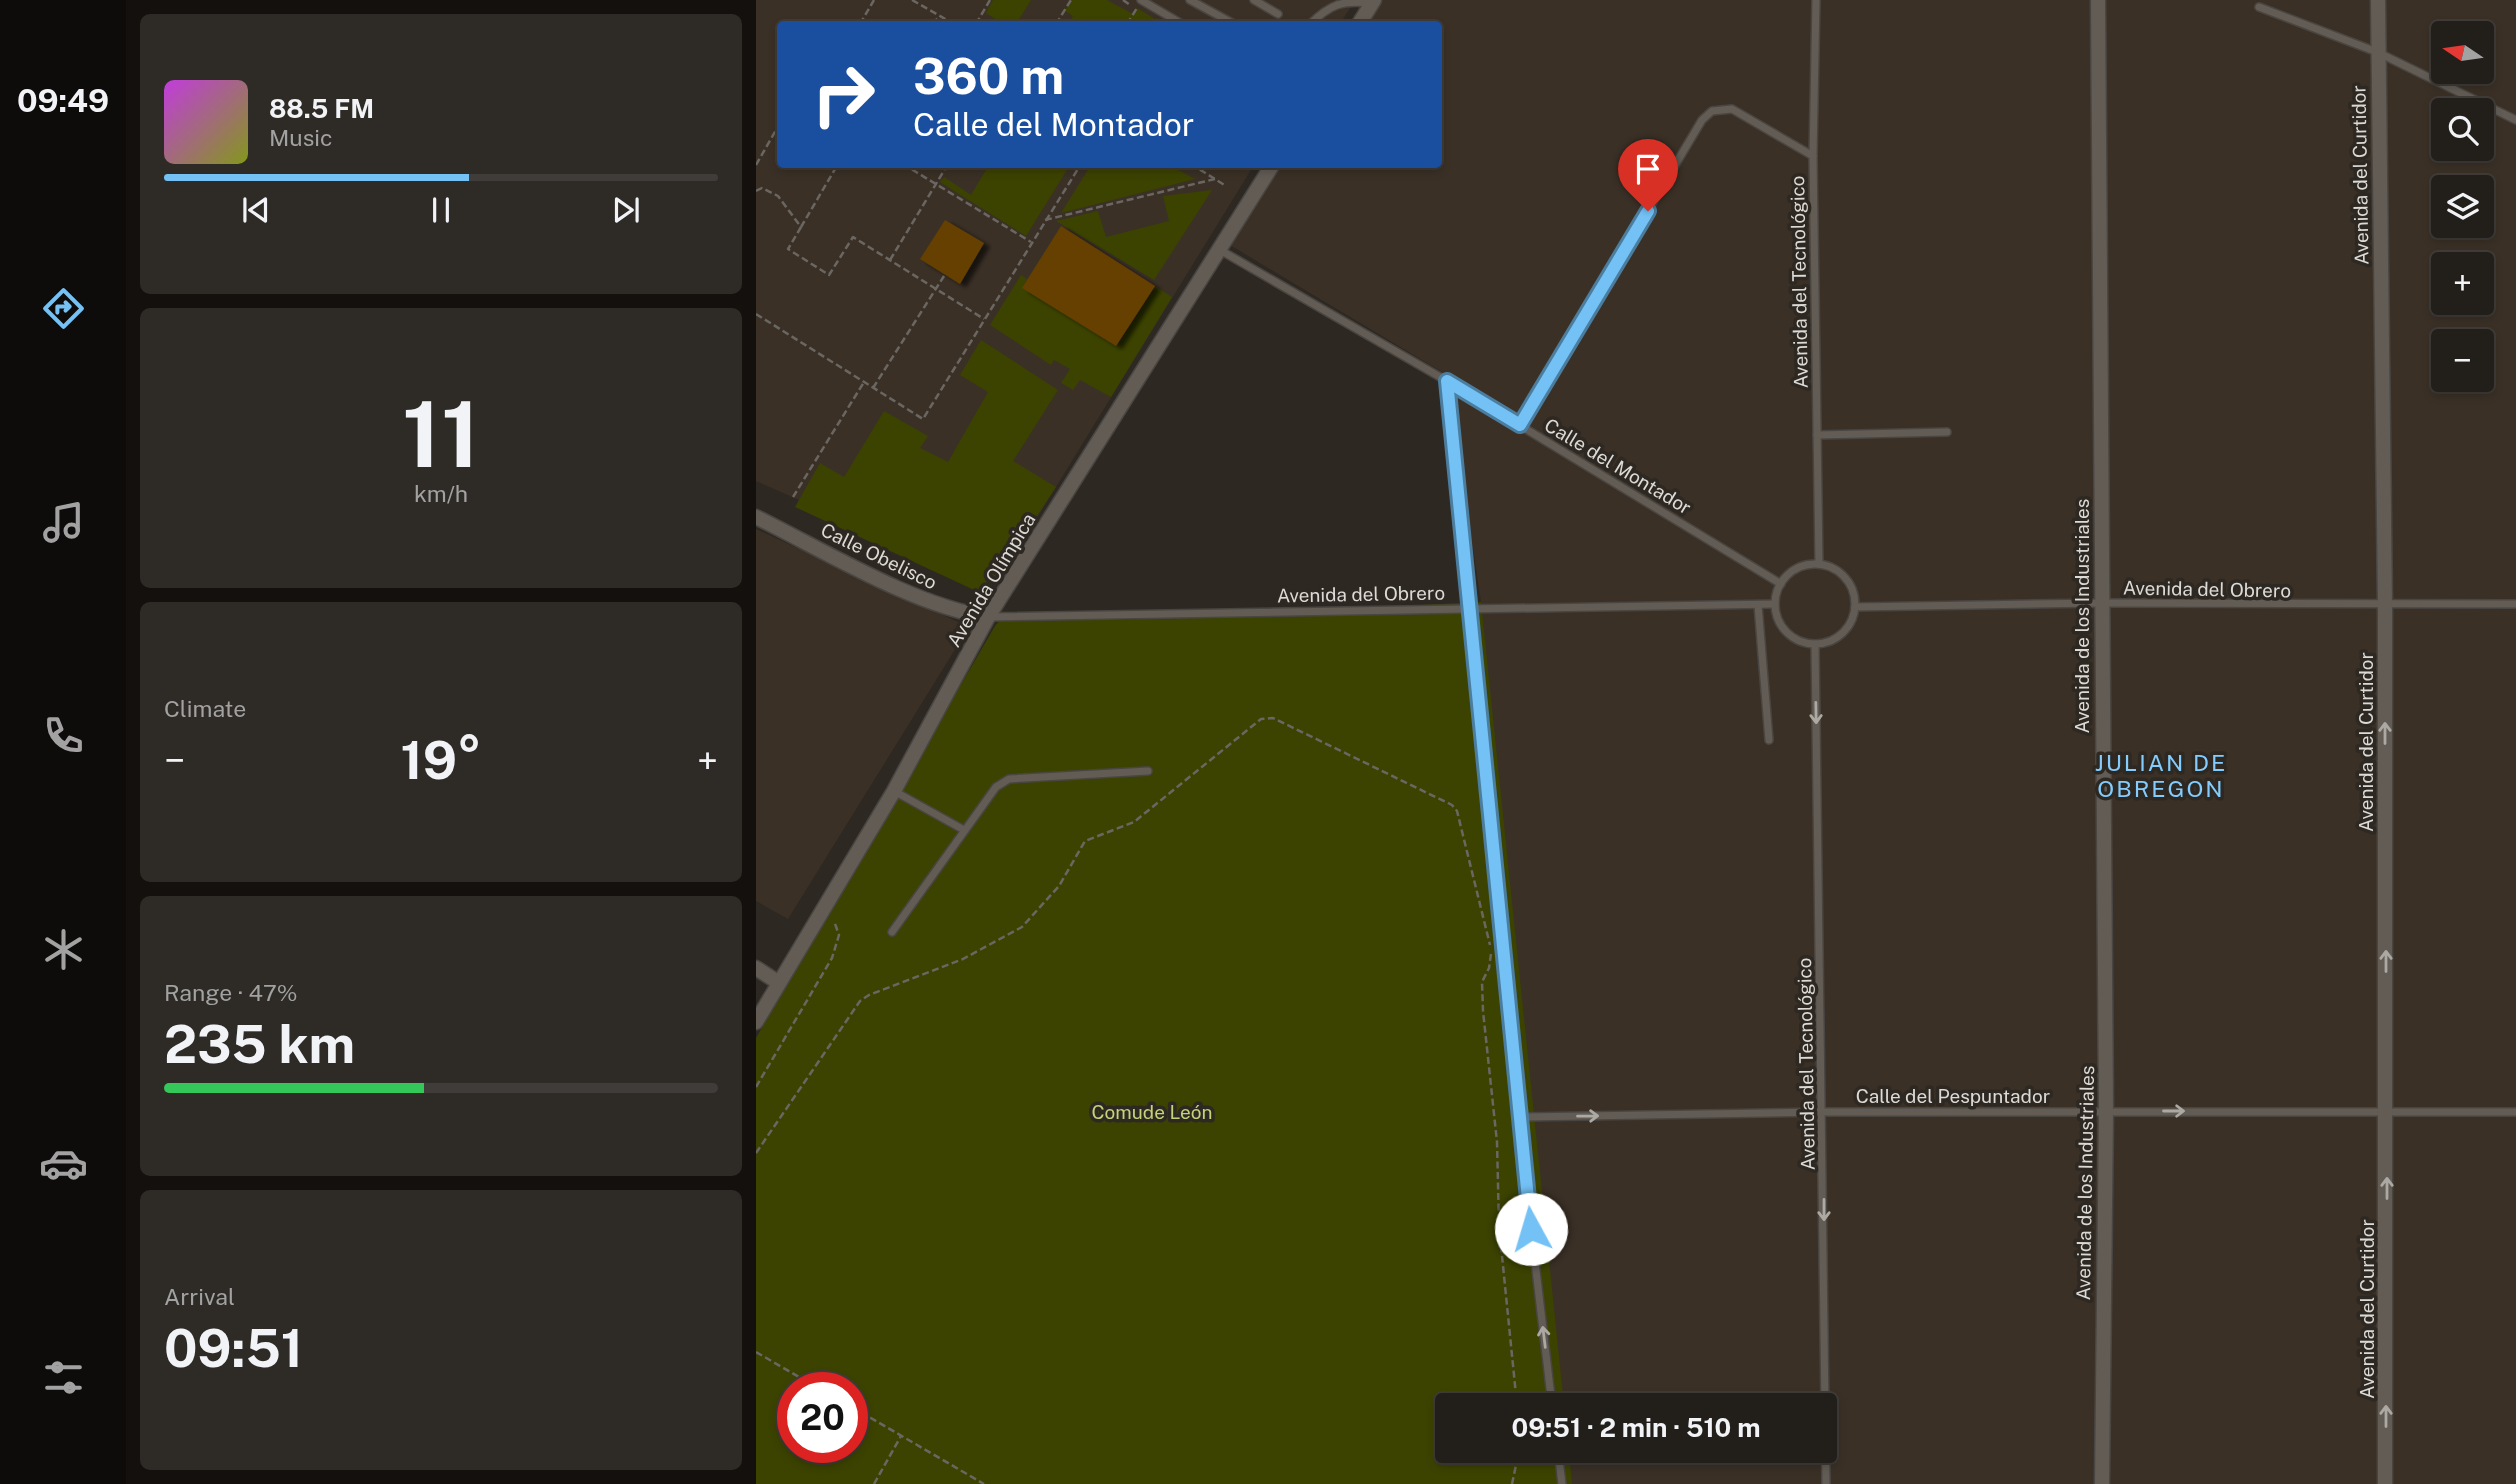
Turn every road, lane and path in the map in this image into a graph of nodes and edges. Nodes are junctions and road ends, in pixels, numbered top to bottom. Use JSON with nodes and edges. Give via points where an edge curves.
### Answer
{"nodes":[{"id":1,"x":874,"y":0,"type":"edge"},
{"id":2,"x":912,"y":0,"type":"edge"},
{"id":3,"x":990,"y":0,"type":"edge"},
{"id":4,"x":1071,"y":0,"type":"edge"},
{"id":5,"x":1141,"y":0,"type":"edge"},
{"id":6,"x":1190,"y":0,"type":"edge"},
{"id":7,"x":1254,"y":0,"type":"edge"},
{"id":8,"x":1816,"y":0,"type":"edge"},
{"id":9,"x":2098,"y":0,"type":"edge"},
{"id":10,"x":2378,"y":0,"type":"edge"},
{"id":11,"x":1373,"y":1,"type":"edge"},
{"id":12,"x":2259,"y":7,"type":"dead end"},
{"id":13,"x":1137,"y":8,"type":"dead end"},
{"id":14,"x":1278,"y":14,"type":"dead end"},
{"id":15,"x":939,"y":16,"type":"junction"},
{"id":16,"x":862,"y":21,"type":"edge"},
{"id":17,"x":935,"y":21,"type":"edge"},
{"id":18,"x":948,"y":21,"type":"edge"},
{"id":19,"x":978,"y":21,"type":"edge"},
{"id":20,"x":1058,"y":21,"type":"edge"},
{"id":21,"x":1129,"y":21,"type":"edge"},
{"id":22,"x":1177,"y":21,"type":"edge"},
{"id":23,"x":1228,"y":21,"type":"edge"},
{"id":24,"x":1313,"y":21,"type":"edge"},
{"id":25,"x":1361,"y":21,"type":"edge"},
{"id":26,"x":2377,"y":52,"type":"junction"},
{"id":27,"x":2516,"y":120,"type":"edge"},
{"id":28,"x":777,"y":128,"type":"edge"},
{"id":29,"x":1813,"y":156,"type":"junction"},
{"id":30,"x":756,"y":165,"type":"edge"},
{"id":31,"x":836,"y":168,"type":"edge"},
{"id":32,"x":910,"y":168,"type":"edge"},
{"id":33,"x":945,"y":168,"type":"edge"},
{"id":34,"x":1078,"y":168,"type":"edge"},
{"id":35,"x":1197,"y":168,"type":"edge"},
{"id":36,"x":1271,"y":168,"type":"edge"},
{"id":37,"x":1215,"y":179,"type":"junction"},
{"id":38,"x":935,"y":184,"type":"junction"},
{"id":39,"x":1226,"y":186,"type":"dead end"},
{"id":40,"x":756,"y":191,"type":"edge"},
{"id":41,"x":1045,"y":220,"type":"junction"},
{"id":42,"x":801,"y":227,"type":"junction"},
{"id":43,"x":1031,"y":242,"type":"junction"},
{"id":44,"x":1220,"y":250,"type":"junction"},
{"id":45,"x":890,"y":260,"type":"junction"},
{"id":46,"x":944,"y":276,"type":"dead end"},
{"id":47,"x":936,"y":289,"type":"junction"},
{"id":48,"x":756,"y":313,"type":"edge"},
{"id":49,"x":984,"y":319,"type":"junction"},
{"id":50,"x":1447,"y":381,"type":"junction"},
{"id":51,"x":864,"y":382,"type":"junction"},
{"id":52,"x":873,"y":388,"type":"junction"},
{"id":53,"x":1520,"y":425,"type":"junction"},
{"id":54,"x":1947,"y":432,"type":"dead end"},
{"id":55,"x":1817,"y":435,"type":"junction"},
{"id":56,"x":793,"y":497,"type":"dead end"},
{"id":57,"x":756,"y":517,"type":"edge"},
{"id":58,"x":1819,"y":564,"type":"junction"},
{"id":59,"x":1781,"y":584,"type":"junction"},
{"id":60,"x":2101,"y":603,"type":"junction"},
{"id":61,"x":1775,"y":604,"type":"junction"},
{"id":62,"x":2516,"y":604,"type":"edge"},
{"id":63,"x":1758,"y":605,"type":"junction"},
{"id":64,"x":2385,"y":606,"type":"junction"},
{"id":65,"x":1855,"y":607,"type":"junction"},
{"id":66,"x":1469,"y":609,"type":"junction"},
{"id":67,"x":988,"y":617,"type":"junction"},
{"id":68,"x":1815,"y":645,"type":"junction"},
{"id":69,"x":1769,"y":740,"type":"dead end"},
{"id":70,"x":1148,"y":771,"type":"dead end"},
{"id":71,"x":894,"y":791,"type":"junction"},
{"id":72,"x":964,"y":830,"type":"junction"},
{"id":73,"x":825,"y":907,"type":"junction"},
{"id":74,"x":892,"y":932,"type":"dead end"},
{"id":75,"x":756,"y":968,"type":"edge"},
{"id":76,"x":779,"y":983,"type":"junction"},
{"id":77,"x":756,"y":1022,"type":"edge"},
{"id":78,"x":756,"y":1087,"type":"edge"},
{"id":79,"x":2106,"y":1111,"type":"junction"},
{"id":80,"x":1823,"y":1112,"type":"junction"},
{"id":81,"x":2387,"y":1112,"type":"junction"},
{"id":82,"x":2516,"y":1112,"type":"edge"},
{"id":83,"x":1520,"y":1117,"type":"junction"},
{"id":84,"x":756,"y":1153,"type":"edge"},
{"id":85,"x":756,"y":1352,"type":"edge"},
{"id":86,"x":790,"y":1372,"type":"edge"},
{"id":87,"x":1516,"y":1393,"type":"edge"},
{"id":88,"x":1551,"y":1393,"type":"edge"},
{"id":89,"x":868,"y":1417,"type":"edge"},
{"id":90,"x":901,"y":1436,"type":"junction"},
{"id":91,"x":1516,"y":1463,"type":"edge"},
{"id":92,"x":1559,"y":1463,"type":"edge"},
{"id":93,"x":874,"y":1484,"type":"edge"},
{"id":94,"x":984,"y":1484,"type":"edge"},
{"id":95,"x":1512,"y":1484,"type":"edge"},
{"id":96,"x":1562,"y":1484,"type":"edge"},
{"id":97,"x":1826,"y":1484,"type":"edge"},
{"id":98,"x":2102,"y":1484,"type":"edge"},
{"id":99,"x":2385,"y":1484,"type":"edge"}],
"edges":[{"from":1,"to":16,"type":"path"},
{"from":2,"to":15,"type":"path"},
{"from":3,"to":19,"type":"path"},
{"from":4,"to":20,"type":"path"},
{"from":5,"to":22,"type":"lane"},
{"from":6,"to":23,"type":"lane"},
{"from":7,"to":14,"type":"lane"},
{"from":8,"to":29,"type":"lane","name":"Avenida del Tecnológico"},
{"from":9,"to":60,"type":"street","name":"Avenida de los Industriales"},
{"from":10,"to":26,"type":"street","name":"Avenida del Curtidor"},
{"from":11,"to":24,"type":"lane","via":[[1340,1]]},
{"from":11,"to":25,"type":"street"},
{"from":12,"to":26,"type":"lane"},
{"from":13,"to":21,"type":"path"},
{"from":15,"to":17,"type":"path"},
{"from":15,"to":18,"type":"path"},
{"from":26,"to":27,"type":"lane"},
{"from":26,"to":64,"type":"street","name":"Avenida del Curtidor"},
{"from":28,"to":30,"type":"path"},
{"from":29,"to":53,"type":"lane","via":[[1732,109],[1712,111],[1702,120]]},
{"from":29,"to":55,"type":"lane","name":"Avenida del Tecnológico"},
{"from":31,"to":42,"type":"path"},
{"from":32,"to":38,"type":"path"},
{"from":33,"to":38,"type":"path"},
{"from":34,"to":41,"type":"path"},
{"from":35,"to":37,"type":"path"},
{"from":36,"to":44,"type":"street","name":"Avenida Olímpica"},
{"from":37,"to":39,"type":"path"},
{"from":37,"to":41,"type":"path"},
{"from":38,"to":43,"type":"path"},
{"from":38,"to":45,"type":"path"},
{"from":40,"to":42,"type":"path","via":[[762,188],[778,196]]},
{"from":41,"to":43,"type":"path"},
{"from":42,"to":45,"type":"path","via":[[788,249],[830,275],[853,237]]},
{"from":43,"to":49,"type":"path"},
{"from":44,"to":50,"type":"lane","name":"Calle del Montador"},
{"from":44,"to":67,"type":"street","name":"Avenida Olímpica"},
{"from":45,"to":47,"type":"path"},
{"from":46,"to":47,"type":"path"},
{"from":47,"to":49,"type":"path"},
{"from":47,"to":52,"type":"path"},
{"from":48,"to":51,"type":"path"},
{"from":49,"to":52,"type":"path","via":[[922,419]]},
{"from":50,"to":53,"type":"lane","name":"Calle del Montador"},
{"from":50,"to":66,"type":"lane"},
{"from":51,"to":52,"type":"path"},
{"from":51,"to":56,"type":"path"},
{"from":53,"to":59,"type":"lane","name":"Calle del Montador"},
{"from":54,"to":55,"type":"lane"},
{"from":55,"to":58,"type":"lane","name":"Avenida del Tecnológico"},
{"from":57,"to":67,"type":"street","name":"Calle Obelisco","via":[[922,599],[958,613]]},
{"from":58,"to":59,"type":"lane","via":[[1798,569]]},
{"from":58,"to":65,"type":"lane","via":[[1850,584]]},
{"from":59,"to":61,"type":"lane"},
{"from":60,"to":64,"type":"lane","name":"Avenida del Obrero"},
{"from":60,"to":65,"type":"lane","name":"Avenida del Obrero"},
{"from":60,"to":79,"type":"street","name":"Avenida de los Industriales"},
{"from":61,"to":63,"type":"lane","name":"Avenida del Obrero"},
{"from":61,"to":68,"type":"lane","via":[[1777,617],[1792,637]]},
{"from":62,"to":64,"type":"lane","name":"Avenida del Obrero"},
{"from":63,"to":66,"type":"lane","name":"Avenida del Obrero"},
{"from":63,"to":69,"type":"lane"},
{"from":81,"to":64,"type":"street","name":"Avenida del Curtidor","one_way":true},
{"from":65,"to":68,"type":"lane","via":[[1838,638]]},
{"from":66,"to":67,"type":"lane","name":"Avenida del Obrero"},
{"from":66,"to":83,"type":"lane"},
{"from":67,"to":71,"type":"street","name":"Avenida Olímpica"},
{"from":68,"to":80,"type":"lane","name":"Avenida del Tecnológico","one_way":true},
{"from":70,"to":72,"type":"lane","via":[[1009,779],[986,797]]},
{"from":71,"to":72,"type":"lane"},
{"from":71,"to":73,"type":"street","name":"Avenida Olímpica"},
{"from":72,"to":74,"type":"lane"},
{"from":73,"to":76,"type":"street","name":"Avenida Olímpica"},
{"from":73,"to":78,"type":"path","via":[[838,926],[837,947]]},
{"from":75,"to":76,"type":"street"},
{"from":76,"to":77,"type":"street","name":"Avenida Olímpica"},
{"from":79,"to":80,"type":"lane","name":"Calle del Pespuntador"},
{"from":79,"to":81,"type":"lane","name":"Calle del Pespuntador","one_way":true},
{"from":79,"to":98,"type":"street","name":"Avenida de los Industriales"},
{"from":83,"to":80,"type":"lane","name":"Calle del Pespuntador","one_way":true},
{"from":80,"to":97,"type":"lane","name":"Avenida del Tecnológico","one_way":true},
{"from":81,"to":82,"type":"lane","name":"Calle del Pespuntador"},
{"from":99,"to":81,"type":"street","name":"Avenida del Curtidor","one_way":true},
{"from":88,"to":83,"type":"lane","one_way":true},
{"from":84,"to":87,"type":"path","via":[[860,1001],[963,959],[1022,927],[1059,886],[1085,841],[1135,822],[1261,719],[1273,718],[1457,811],[1491,950],[1482,982],[1483,1010]]},
{"from":85,"to":86,"type":"path"},
{"from":89,"to":90,"type":"path"},
{"from":90,"to":93,"type":"path"},
{"from":90,"to":94,"type":"path"},
{"from":91,"to":95,"type":"path"},
{"from":92,"to":96,"type":"lane"}]}
